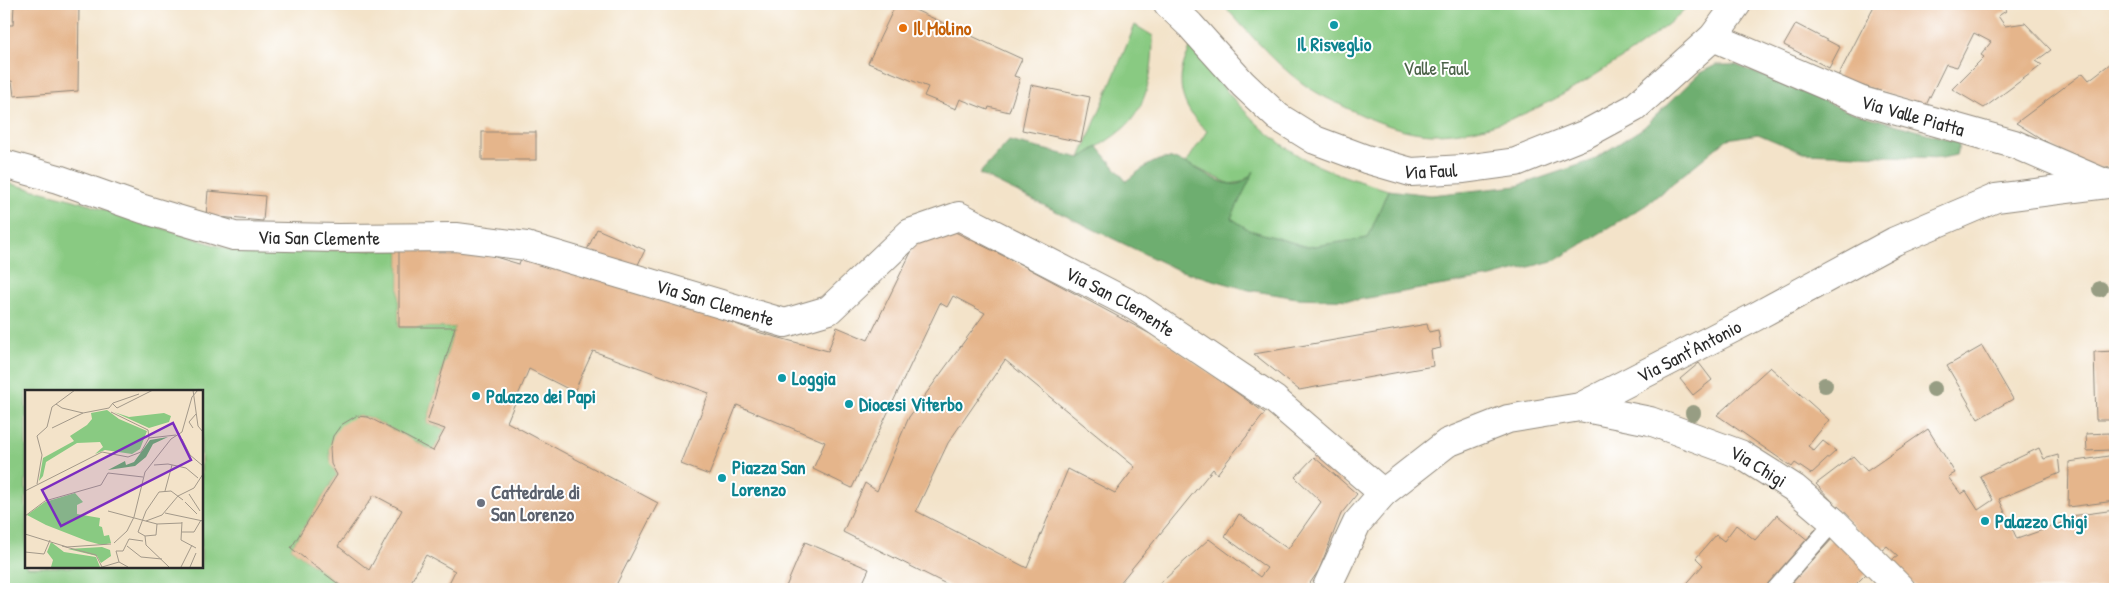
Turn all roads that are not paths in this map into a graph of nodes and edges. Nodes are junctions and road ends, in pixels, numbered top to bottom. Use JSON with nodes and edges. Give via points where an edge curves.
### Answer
{"nodes":[{"id":1,"x":1168,"y":4,"type":"edge"},
{"id":2,"x":1737,"y":4,"type":"edge"},
{"id":3,"x":1713,"y":38,"type":"junction"},
{"id":4,"x":4,"y":164,"type":"edge"},
{"id":5,"x":2111,"y":183,"type":"edge"},
{"id":6,"x":1580,"y":407,"type":"junction"},
{"id":7,"x":1383,"y":493,"type":"junction"},
{"id":8,"x":1834,"y":522,"type":"junction"},
{"id":9,"x":1326,"y":589,"type":"edge"},
{"id":10,"x":1775,"y":589,"type":"edge"},
{"id":11,"x":1901,"y":589,"type":"edge"}],
"edges":[{"from":1,"to":3,"type":"street","name":"Via Faul","via":[[1278,117],[1315,140],[1411,172],[1516,162],[1586,134],[1634,108]]},
{"from":2,"to":3,"type":"street","name":"Via Faul"},
{"from":3,"to":5,"type":"street","name":"Via Valle Piatta","via":[[1862,101],[2014,144]]},
{"from":4,"to":7,"type":"street","name":"Via San Clemente","via":[[234,236],[456,237],[526,246],[785,324],[829,310],[910,233],[959,216],[1136,307],[1276,400]]},
{"from":5,"to":6,"type":"street","name":"Via Sant'Antonio","via":[[1996,198],[1895,241]]},
{"from":6,"to":7,"type":"street","name":"Via Sant'Antonio","via":[[1508,419],[1447,443]]},
{"from":6,"to":8,"type":"street","name":"Via Chigi","via":[[1650,421],[1740,454],[1794,488]]},
{"from":7,"to":9,"type":"street","name":"Via Sant'Antonio","via":[[1357,523]]},
{"from":8,"to":10,"type":"lane"},
{"from":8,"to":11,"type":"street","name":"Via Chigi"}]}
